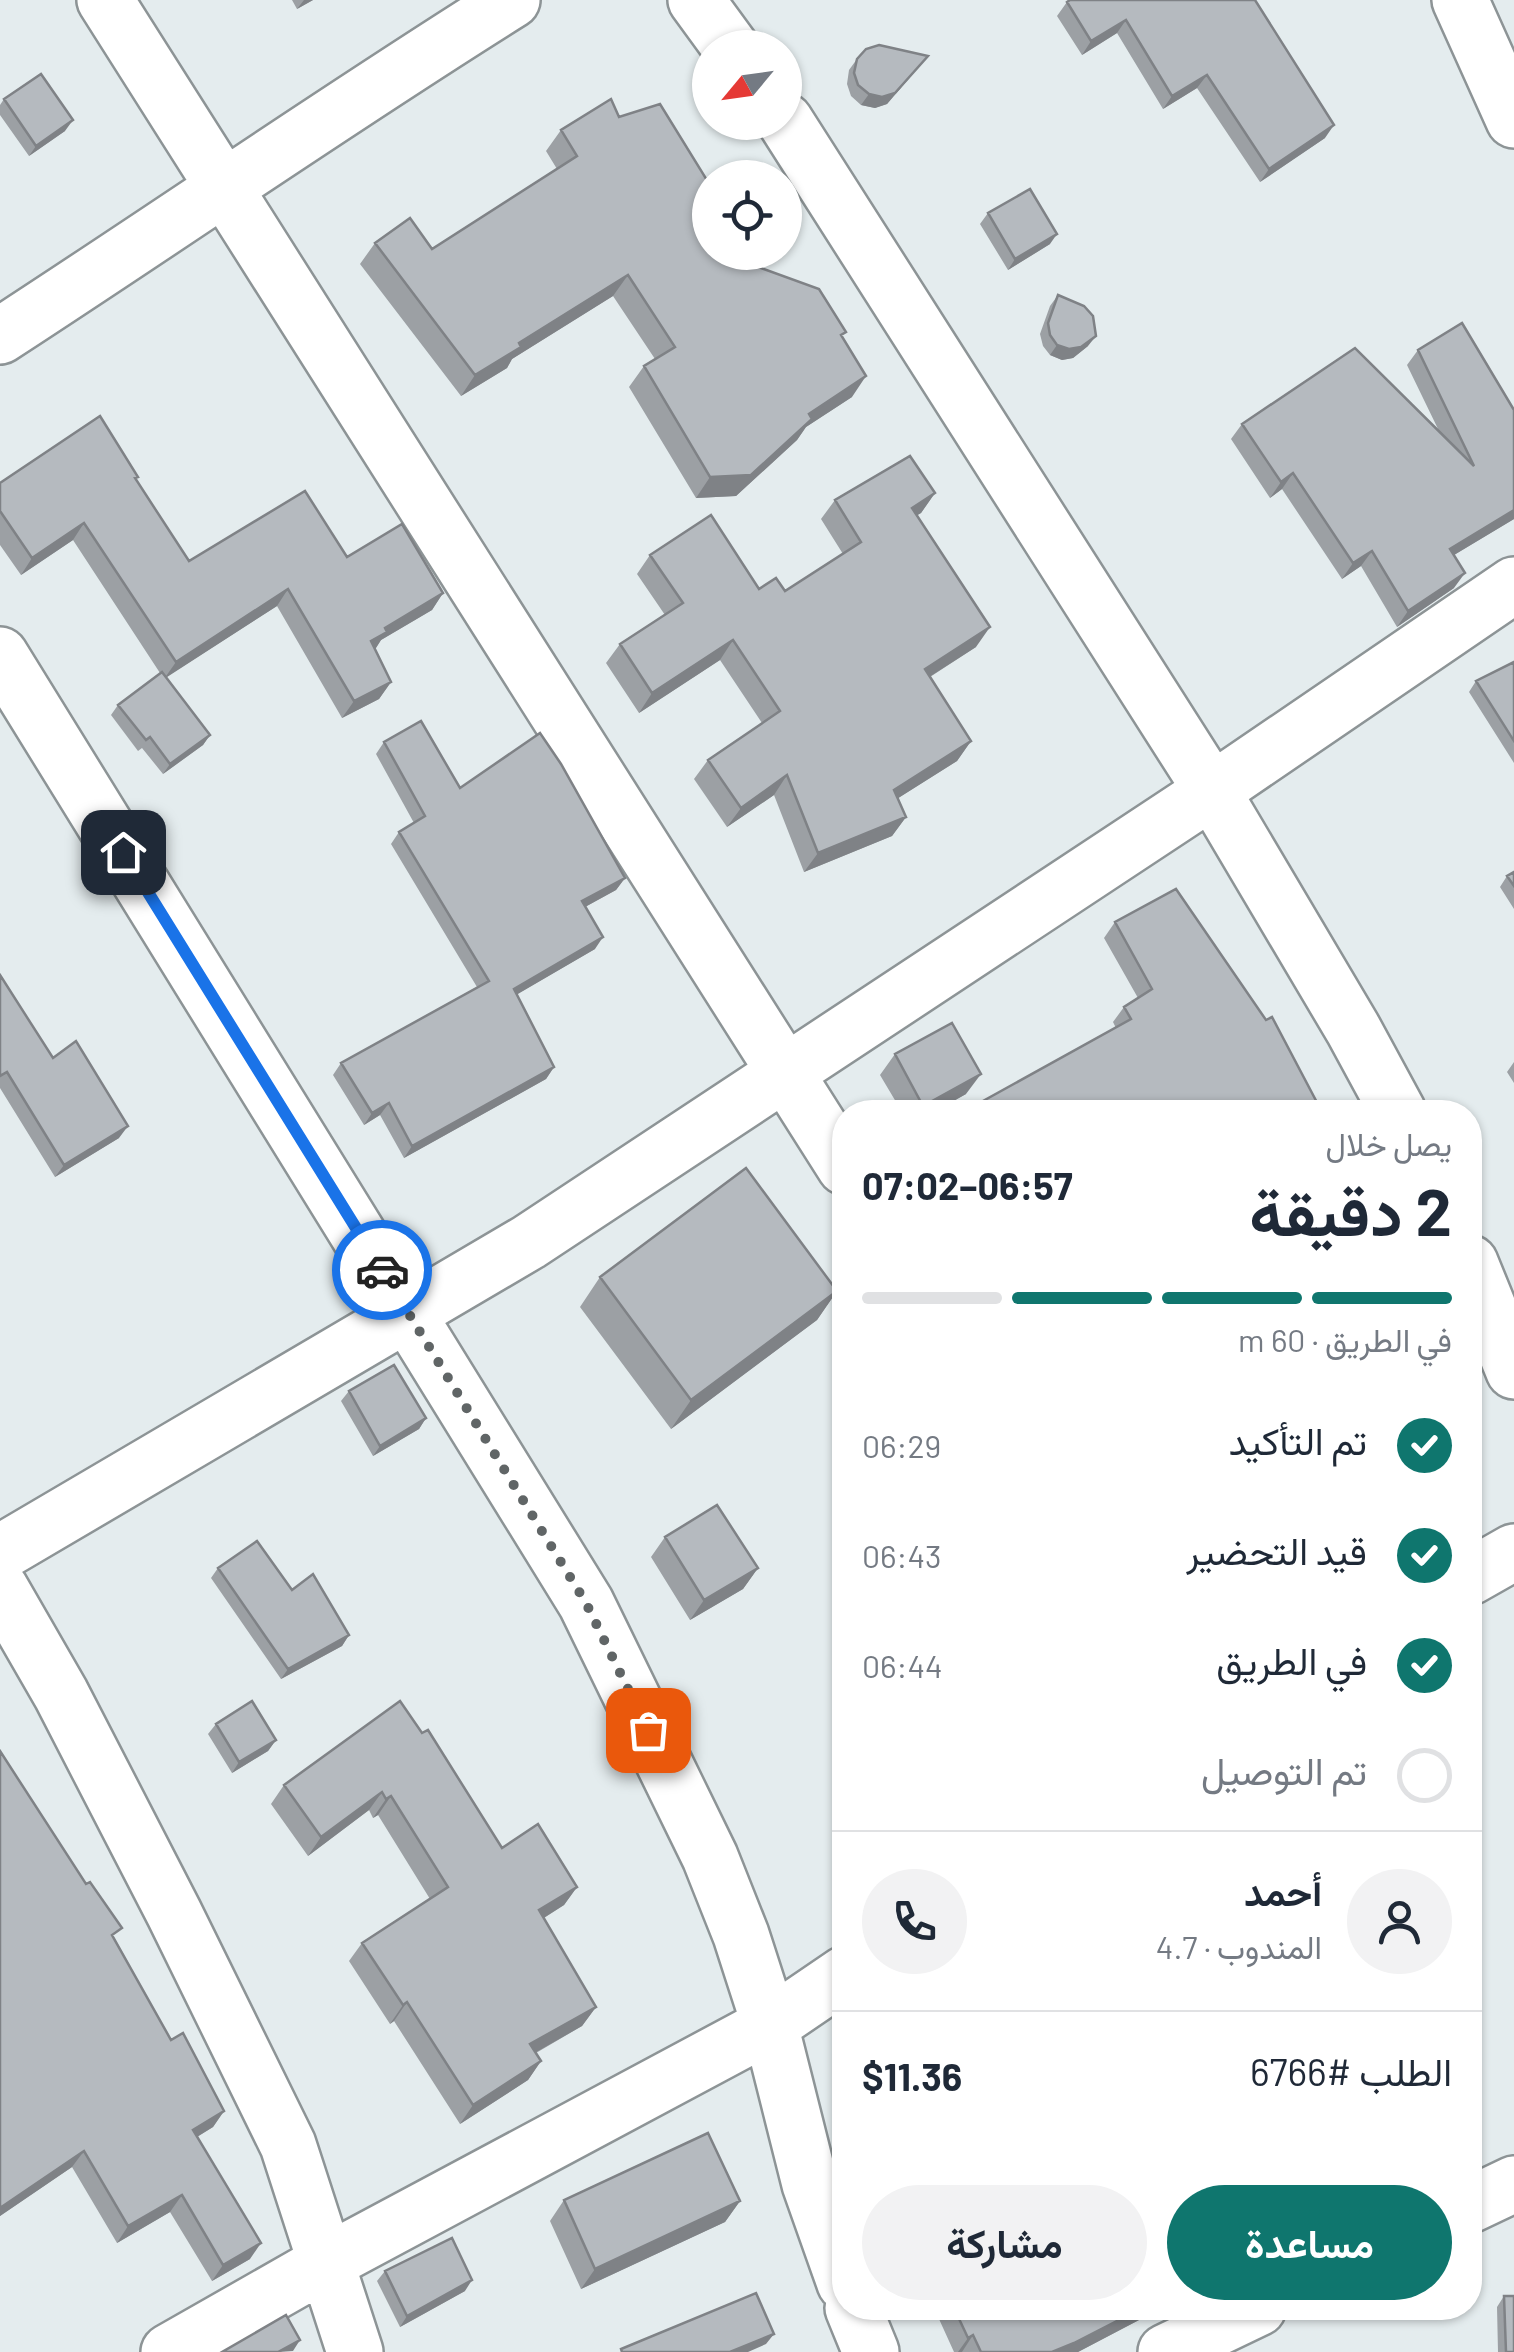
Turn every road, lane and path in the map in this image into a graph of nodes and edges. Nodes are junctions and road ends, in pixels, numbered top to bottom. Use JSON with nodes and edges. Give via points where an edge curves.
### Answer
{"nodes":[{"id":1,"x":105,"y":0,"type":"edge"},
{"id":2,"x":512,"y":0,"type":"edge"},
{"id":3,"x":696,"y":0,"type":"edge"},
{"id":4,"x":1460,"y":0,"type":"edge"},
{"id":5,"x":718,"y":30,"type":"edge"},
{"id":6,"x":1514,"y":120,"type":"edge"},
{"id":7,"x":796,"y":140,"type":"edge"},
{"id":8,"x":224,"y":190,"type":"junction"},
{"id":9,"x":0,"y":336,"type":"edge"},
{"id":10,"x":1514,"y":585,"type":"edge"},
{"id":11,"x":0,"y":655,"type":"edge"},
{"id":12,"x":1212,"y":791,"type":"junction"},
{"id":13,"x":784,"y":1072,"type":"junction"},
{"id":14,"x":1392,"y":1100,"type":"edge"},
{"id":15,"x":832,"y":1146,"type":"edge"},
{"id":16,"x":1482,"y":1292,"type":"edge"},
{"id":17,"x":410,"y":1313,"type":"junction"},
{"id":18,"x":1514,"y":1371,"type":"edge"},
{"id":19,"x":1514,"y":1552,"type":"edge"},
{"id":20,"x":0,"y":1553,"type":"edge"},
{"id":21,"x":1482,"y":1570,"type":"edge"},
{"id":22,"x":0,"y":1588,"type":"edge"},
{"id":23,"x":832,"y":1983,"type":"edge"},
{"id":24,"x":770,"y":2026,"type":"junction"},
{"id":25,"x":1514,"y":2184,"type":"edge"},
{"id":26,"x":1482,"y":2199,"type":"edge"},
{"id":27,"x":832,"y":2247,"type":"edge"},
{"id":28,"x":327,"y":2262,"type":"junction"},
{"id":29,"x":859,"y":2320,"type":"edge"},
{"id":30,"x":1233,"y":2320,"type":"edge"},
{"id":31,"x":168,"y":2352,"type":"edge"},
{"id":32,"x":355,"y":2352,"type":"edge"},
{"id":33,"x":871,"y":2352,"type":"edge"},
{"id":34,"x":1166,"y":2352,"type":"edge"}],
"edges":[{"from":1,"to":8,"type":"street"},
{"from":2,"to":8,"type":"street"},
{"from":3,"to":5,"type":"street"},
{"from":4,"to":6,"type":"street"},
{"from":7,"to":12,"type":"street"},
{"from":8,"to":9,"type":"street"},
{"from":8,"to":13,"type":"street"},
{"from":10,"to":12,"type":"street"},
{"from":11,"to":17,"type":"street"},
{"from":12,"to":13,"type":"street"},
{"from":12,"to":14,"type":"street"},
{"from":13,"to":15,"type":"street"},
{"from":13,"to":17,"type":"street"},
{"from":16,"to":18,"type":"street"},
{"from":17,"to":20,"type":"street"},
{"from":17,"to":24,"type":"street","via":[[586,1603],[710,1857]]},
{"from":19,"to":21,"type":"street"},
{"from":22,"to":28,"type":"street","via":[[61,1694],[288,2146]]},
{"from":23,"to":24,"type":"street"},
{"from":24,"to":27,"type":"street"},
{"from":24,"to":28,"type":"street"},
{"from":25,"to":26,"type":"street"},
{"from":28,"to":31,"type":"street"},
{"from":28,"to":32,"type":"street"},
{"from":29,"to":33,"type":"street"},
{"from":30,"to":34,"type":"street"}]}
